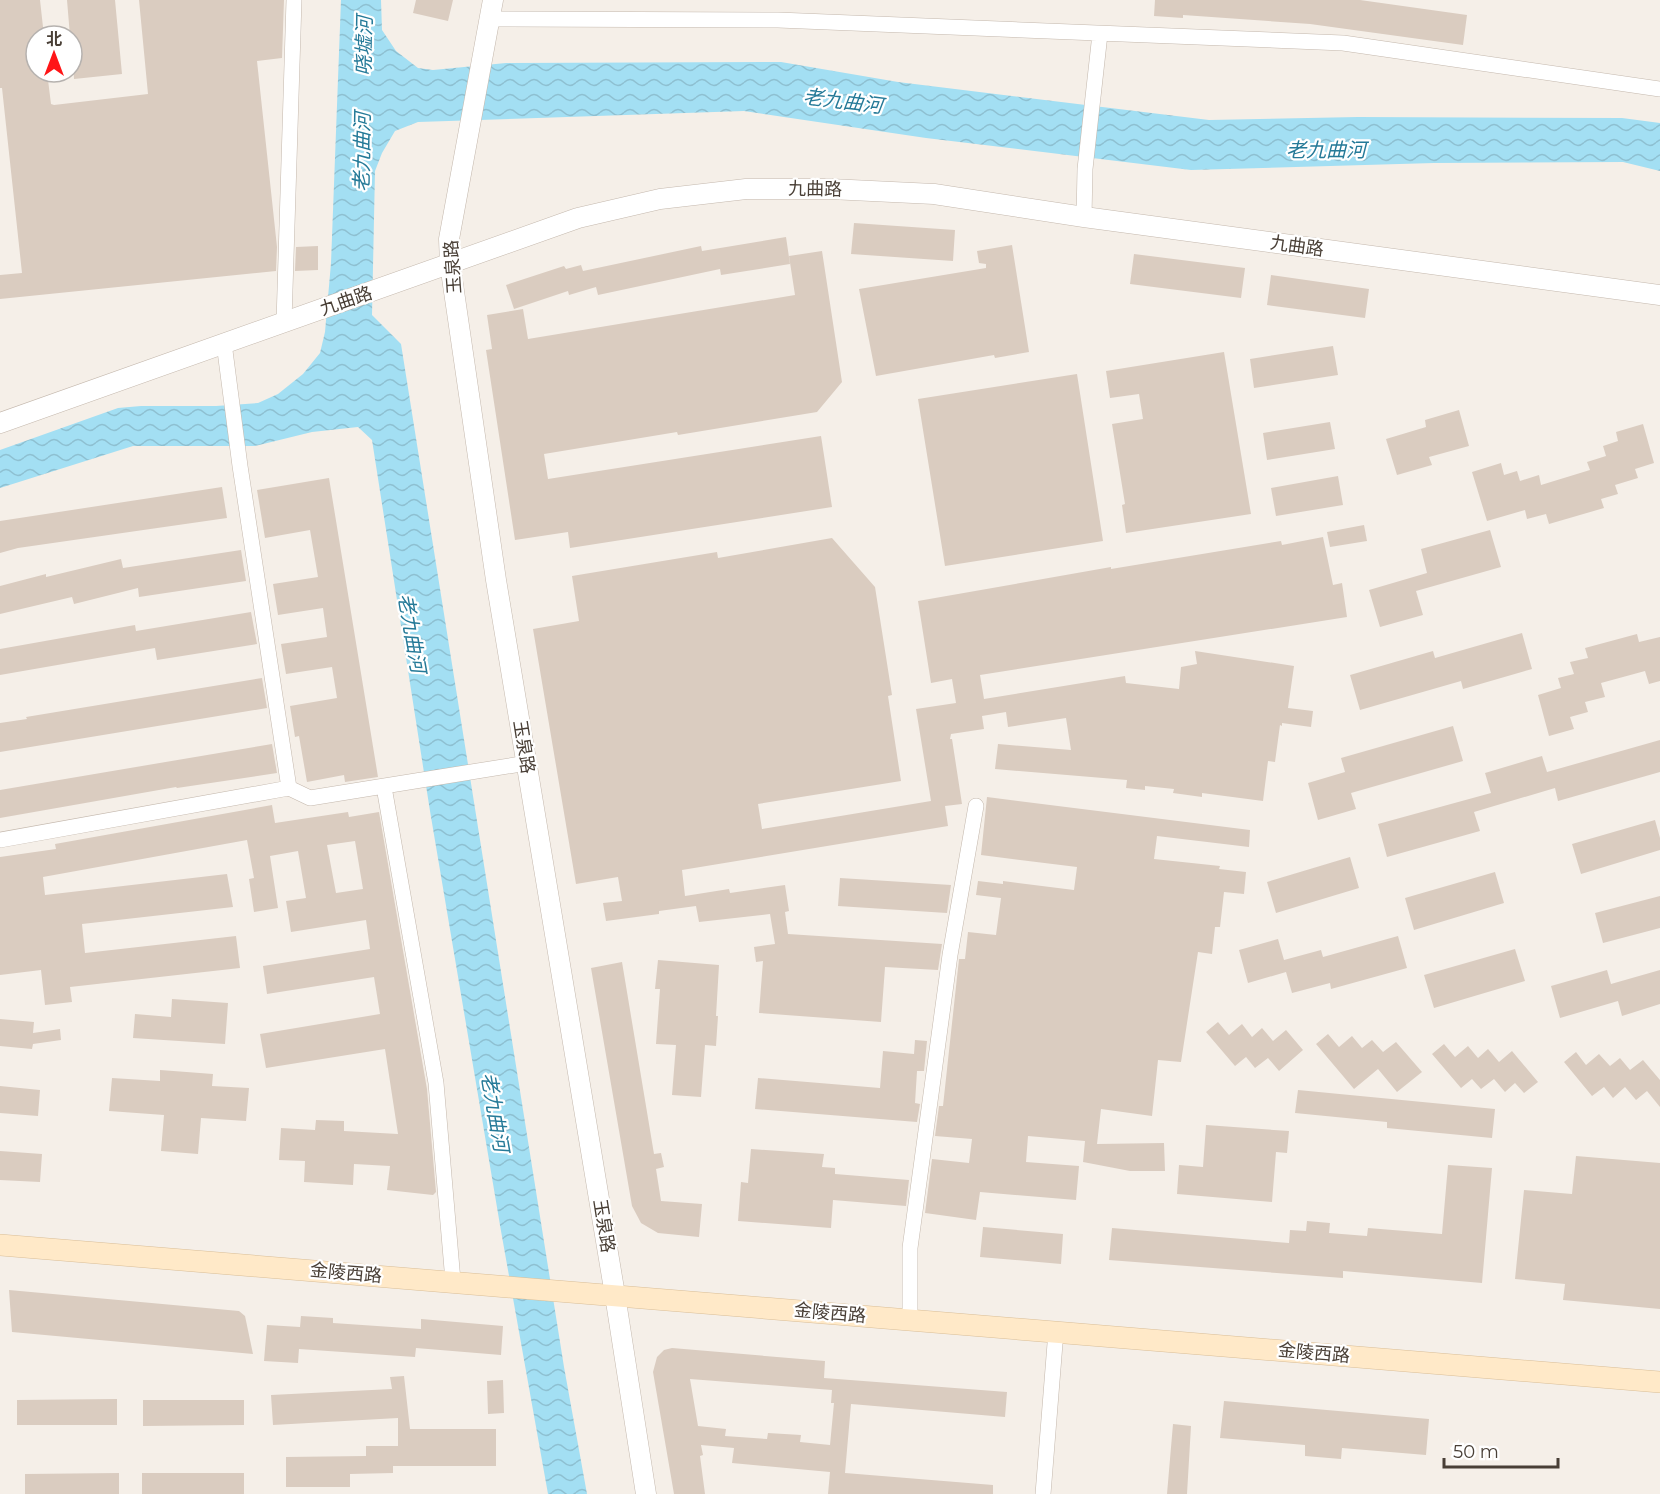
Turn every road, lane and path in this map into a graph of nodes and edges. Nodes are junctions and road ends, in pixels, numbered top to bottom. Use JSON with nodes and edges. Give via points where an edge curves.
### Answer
{"nodes":[{"id":1,"x":294,"y":0,"type":"edge"},
{"id":2,"x":491,"y":10,"type":"edge"},
{"id":3,"x":1100,"y":34,"type":"junction"},
{"id":4,"x":1660,"y":89,"type":"edge"},
{"id":5,"x":1084,"y":217,"type":"junction"},
{"id":6,"x":450,"y":264,"type":"junction"},
{"id":7,"x":1660,"y":295,"type":"edge"},
{"id":8,"x":284,"y":322,"type":"junction"},
{"id":9,"x":224,"y":344,"type":"junction"},
{"id":10,"x":0,"y":423,"type":"edge"},
{"id":11,"x":527,"y":763,"type":"junction"},
{"id":12,"x":384,"y":787,"type":"junction"},
{"id":13,"x":289,"y":788,"type":"junction"},
{"id":14,"x":976,"y":806,"type":"dead end"},
{"id":15,"x":0,"y":840,"type":"edge"},
{"id":16,"x":0,"y":1245,"type":"edge"},
{"id":17,"x":453,"y":1281,"type":"junction"},
{"id":18,"x":615,"y":1295,"type":"junction"},
{"id":19,"x":910,"y":1319,"type":"junction"},
{"id":20,"x":1056,"y":1331,"type":"junction"},
{"id":21,"x":1660,"y":1382,"type":"edge"},
{"id":22,"x":646,"y":1494,"type":"edge"},
{"id":23,"x":1043,"y":1494,"type":"edge"}],
"edges":[{"from":1,"to":8,"type":"street"},
{"from":2,"to":3,"type":"street"},
{"from":2,"to":6,"type":"street","name":"玉泉路","via":[[449,239]]},
{"from":3,"to":4,"type":"street","via":[[1343,43]]},
{"from":3,"to":5,"type":"street","via":[[1085,169]]},
{"from":5,"to":6,"type":"street","name":"九曲路","via":[[934,194],[746,189],[660,199],[578,218]]},
{"from":5,"to":7,"type":"street","name":"九曲路"},
{"from":6,"to":8,"type":"street","name":"九曲路"},
{"from":6,"to":11,"type":"street","name":"玉泉路"},
{"from":8,"to":9,"type":"street","name":"九曲路"},
{"from":9,"to":10,"type":"street","name":"九曲路"},
{"from":9,"to":13,"type":"street"},
{"from":11,"to":12,"type":"street"},
{"from":11,"to":18,"type":"street","name":"玉泉路"},
{"from":12,"to":13,"type":"street","via":[[310,798]]},
{"from":12,"to":17,"type":"street","via":[[436,1083]]},
{"from":13,"to":15,"type":"street"},
{"from":14,"to":19,"type":"street","via":[[950,955],[910,1248]]},
{"from":16,"to":17,"type":"main road","name":"金陵西路"},
{"from":17,"to":18,"type":"main road","name":"金陵西路"},
{"from":18,"to":19,"type":"main road","name":"金陵西路"},
{"from":18,"to":22,"type":"street","name":"玉泉路"},
{"from":19,"to":20,"type":"main road","name":"金陵西路"},
{"from":20,"to":21,"type":"main road","name":"金陵西路"},
{"from":20,"to":23,"type":"street"}]}
